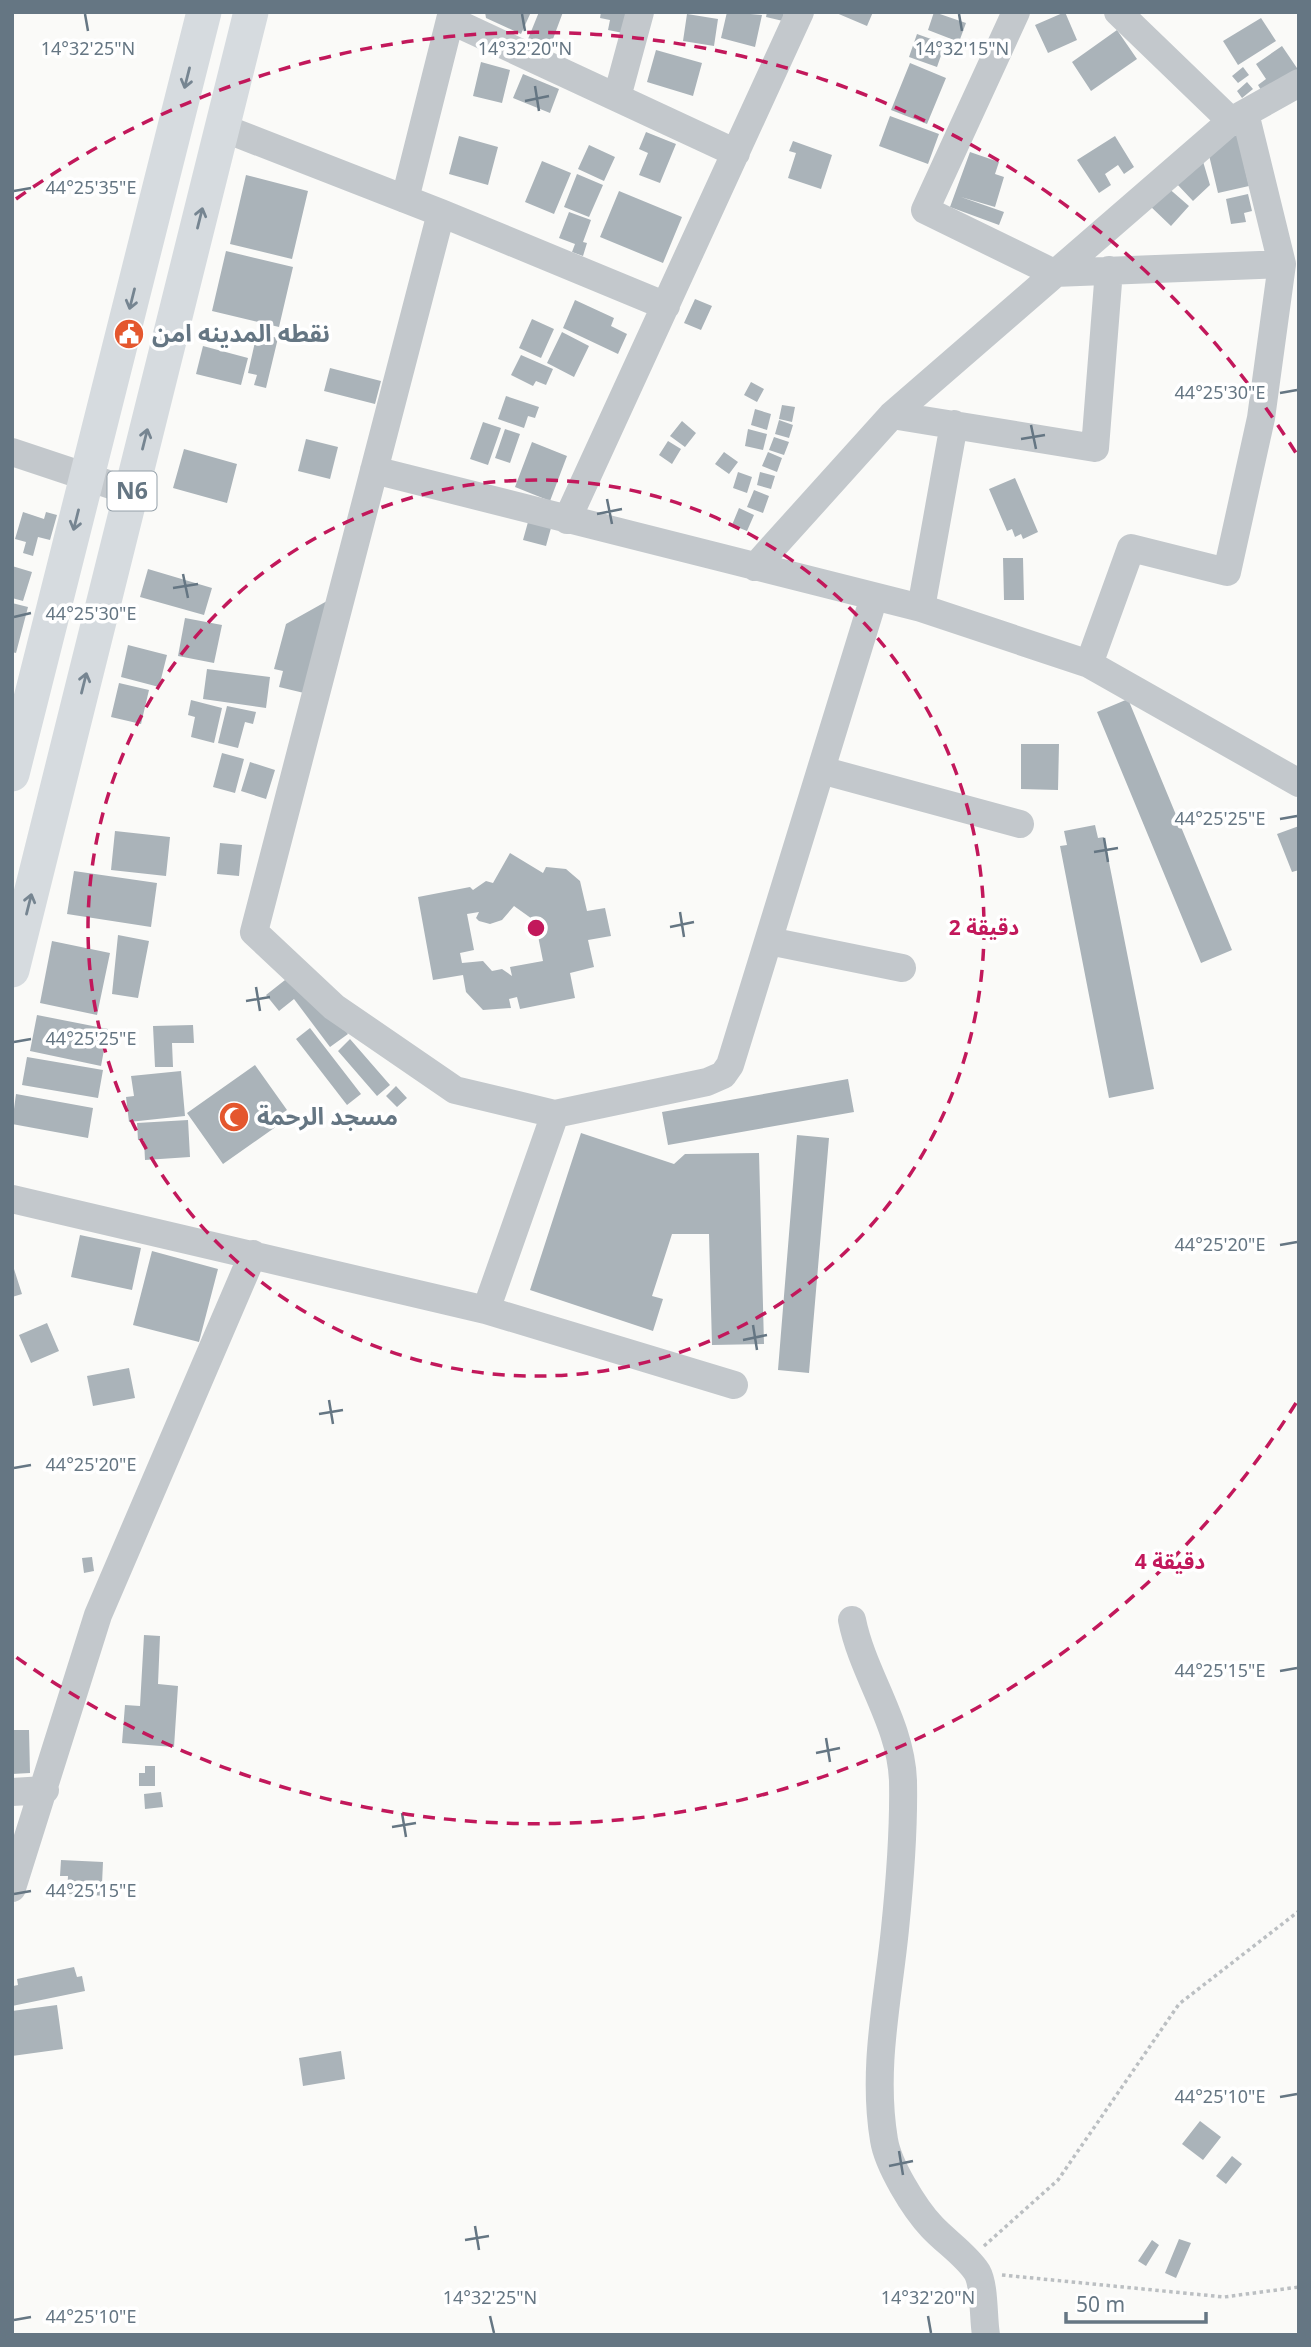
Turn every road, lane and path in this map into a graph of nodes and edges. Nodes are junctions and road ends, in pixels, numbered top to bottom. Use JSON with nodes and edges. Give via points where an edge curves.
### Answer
{"nodes":[{"id":1,"x":204,"y":12,"type":"edge"},
{"id":2,"x":251,"y":12,"type":"edge"},
{"id":3,"x":640,"y":12,"type":"edge"},
{"id":4,"x":800,"y":12,"type":"edge"},
{"id":5,"x":1017,"y":12,"type":"edge"},
{"id":6,"x":1118,"y":12,"type":"edge"},
{"id":7,"x":451,"y":16,"type":"edge"},
{"id":8,"x":1299,"y":83,"type":"edge"},
{"id":9,"x":617,"y":97,"type":"junction"},
{"id":10,"x":1238,"y":117,"type":"junction"},
{"id":11,"x":223,"y":128,"type":"junction"},
{"id":12,"x":736,"y":153,"type":"junction"},
{"id":13,"x":405,"y":199,"type":"junction"},
{"id":14,"x":441,"y":213,"type":"junction"},
{"id":15,"x":144,"y":251,"type":"junction"},
{"id":16,"x":189,"y":264,"type":"junction"},
{"id":17,"x":1282,"y":264,"type":"junction"},
{"id":18,"x":1109,"y":270,"type":"junction"},
{"id":19,"x":1054,"y":272,"type":"junction"},
{"id":20,"x":666,"y":306,"type":"junction"},
{"id":21,"x":892,"y":415,"type":"junction"},
{"id":22,"x":954,"y":424,"type":"junction"},
{"id":23,"x":12,"y":452,"type":"edge"},
{"id":24,"x":374,"y":470,"type":"junction"},
{"id":25,"x":86,"y":477,"type":"junction"},
{"id":26,"x":132,"y":492,"type":"junction"},
{"id":27,"x":567,"y":520,"type":"junction"},
{"id":28,"x":755,"y":567,"type":"junction"},
{"id":29,"x":874,"y":597,"type":"junction"},
{"id":30,"x":921,"y":608,"type":"junction"},
{"id":31,"x":1090,"y":664,"type":"junction"},
{"id":32,"x":821,"y":770,"type":"junction"},
{"id":33,"x":12,"y":774,"type":"edge"},
{"id":34,"x":1299,"y":783,"type":"edge"},
{"id":35,"x":1020,"y":824,"type":"dead end"},
{"id":36,"x":769,"y":941,"type":"junction"},
{"id":37,"x":902,"y":968,"type":"dead end"},
{"id":38,"x":12,"y":970,"type":"edge"},
{"id":39,"x":555,"y":1114,"type":"junction"},
{"id":40,"x":12,"y":1199,"type":"edge"},
{"id":41,"x":253,"y":1254,"type":"junction"},
{"id":42,"x":486,"y":1310,"type":"junction"},
{"id":43,"x":734,"y":1385,"type":"dead end"},
{"id":44,"x":852,"y":1620,"type":"dead end"},
{"id":45,"x":45,"y":1790,"type":"junction"},
{"id":46,"x":12,"y":1792,"type":"edge"},
{"id":47,"x":12,"y":1888,"type":"edge"},
{"id":48,"x":1299,"y":1911,"type":"edge"},
{"id":49,"x":972,"y":2267,"type":"junction"},
{"id":50,"x":1299,"y":2287,"type":"edge"},
{"id":51,"x":986,"y":2335,"type":"edge"}],
"edges":[{"from":1,"to":15,"type":"main road","number":"N6","one_way":true},
{"from":2,"to":11,"type":"main road","number":"N6"},
{"from":3,"to":9,"type":"street"},
{"from":4,"to":12,"type":"street"},
{"from":5,"to":19,"type":"street","via":[[925,210]]},
{"from":6,"to":10,"type":"street"},
{"from":7,"to":9,"type":"street"},
{"from":7,"to":13,"type":"street"},
{"from":8,"to":10,"type":"street"},
{"from":9,"to":12,"type":"street"},
{"from":10,"to":17,"type":"street"},
{"from":10,"to":19,"type":"street"},
{"from":11,"to":13,"type":"street"},
{"from":16,"to":11,"type":"main road","number":"N6","one_way":true},
{"from":12,"to":20,"type":"street"},
{"from":13,"to":14,"type":"street"},
{"from":14,"to":20,"type":"street"},
{"from":14,"to":24,"type":"street"},
{"from":15,"to":16,"type":"main road"},
{"from":15,"to":25,"type":"main road","number":"N6","one_way":true},
{"from":26,"to":16,"type":"main road","number":"N6","one_way":true},
{"from":17,"to":18,"type":"street"},
{"from":17,"to":31,"type":"street","via":[[1261,418],[1227,572],[1130,548]]},
{"from":18,"to":19,"type":"street"},
{"from":18,"to":22,"type":"street","via":[[1095,448]]},
{"from":19,"to":21,"type":"street"},
{"from":20,"to":27,"type":"street"},
{"from":21,"to":22,"type":"street"},
{"from":21,"to":28,"type":"street"},
{"from":22,"to":30,"type":"street"},
{"from":23,"to":25,"type":"street"},
{"from":24,"to":27,"type":"street"},
{"from":24,"to":39,"type":"street","via":[[254,932],[334,1007],[455,1090]]},
{"from":25,"to":26,"type":"street"},
{"from":25,"to":33,"type":"main road","number":"N6","one_way":true},
{"from":38,"to":26,"type":"main road","number":"N6","one_way":true},
{"from":27,"to":28,"type":"street"},
{"from":28,"to":29,"type":"street"},
{"from":29,"to":30,"type":"street"},
{"from":29,"to":32,"type":"street"},
{"from":30,"to":31,"type":"street"},
{"from":31,"to":34,"type":"street"},
{"from":32,"to":35,"type":"street"},
{"from":32,"to":36,"type":"street"},
{"from":36,"to":37,"type":"street"},
{"from":36,"to":39,"type":"street","via":[[723,1075]]},
{"from":39,"to":42,"type":"street"},
{"from":40,"to":41,"type":"street"},
{"from":41,"to":42,"type":"street"},
{"from":41,"to":45,"type":"street","via":[[98,1615]]},
{"from":42,"to":43,"type":"street"},
{"from":44,"to":49,"type":"street","via":[[897,1742],[903,1778],[895,1929],[881,2033],[878,2100],[884,2144],[904,2187],[930,2225]]},
{"from":45,"to":46,"type":"street"},
{"from":45,"to":47,"type":"street"},
{"from":48,"to":49,"type":"path","via":[[1179,2004],[1058,2180]]},
{"from":49,"to":50,"type":"path","via":[[1224,2297]]},
{"from":49,"to":51,"type":"street","via":[[982,2287]]}]}
